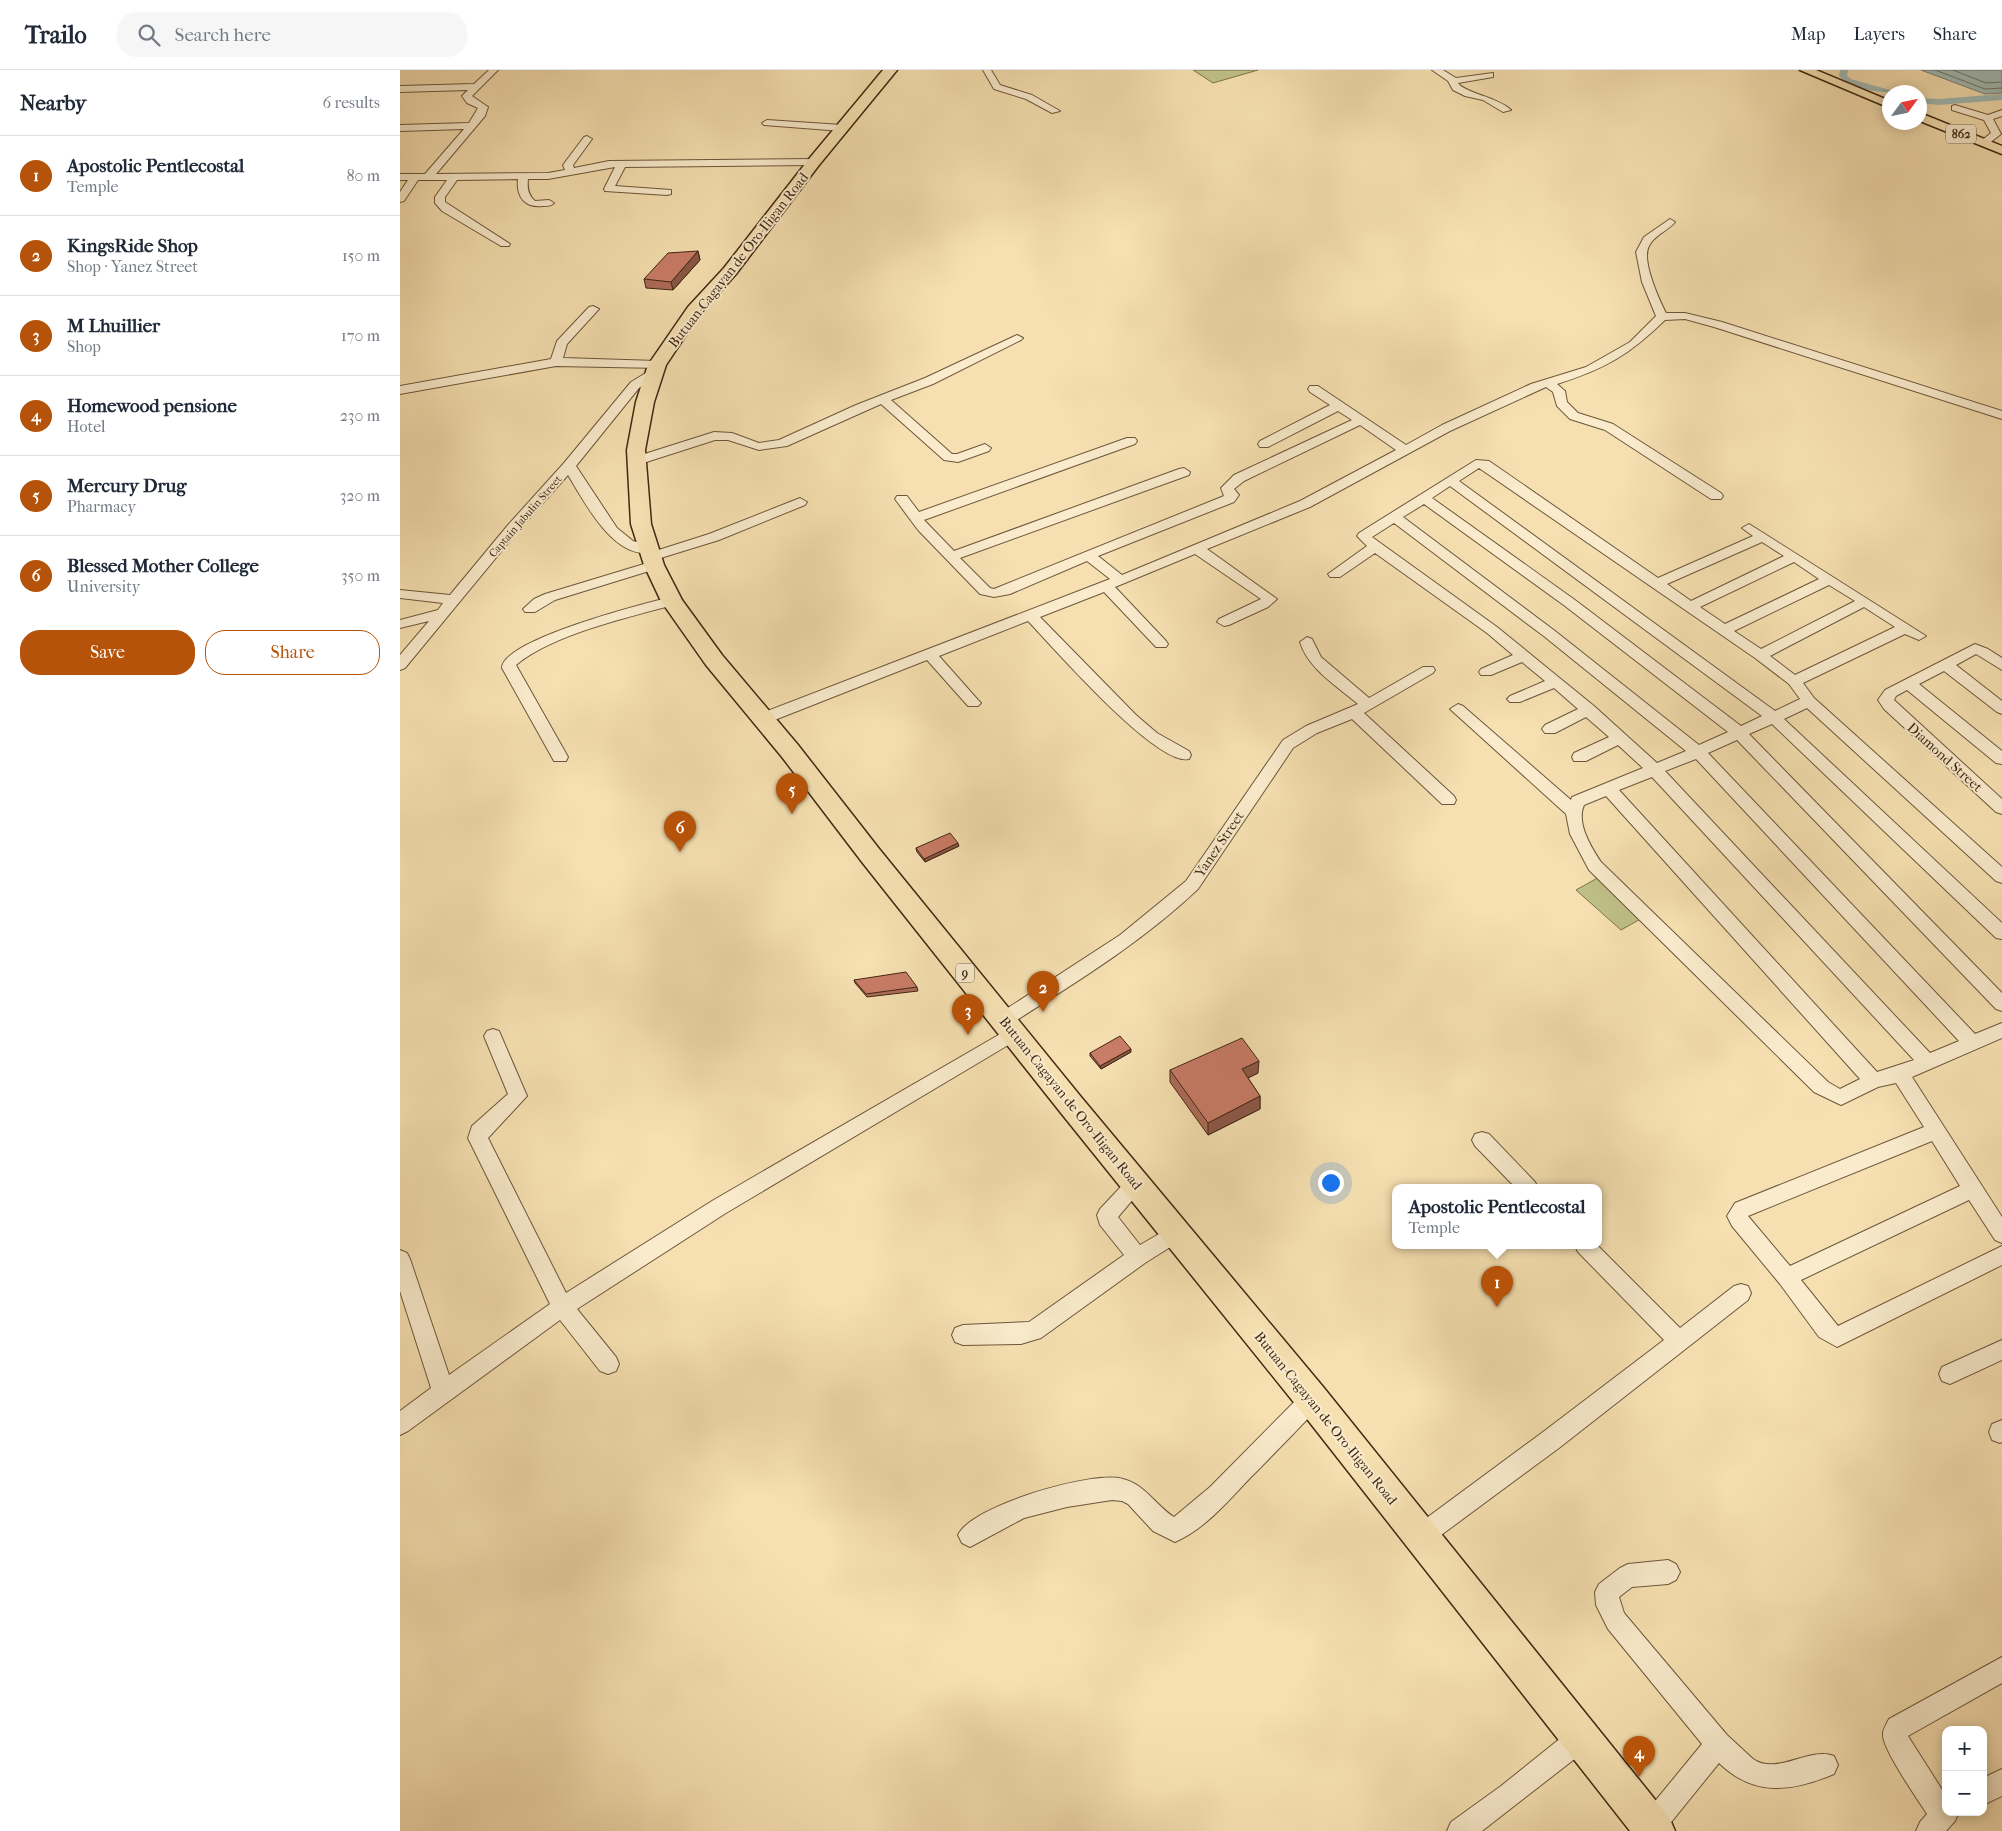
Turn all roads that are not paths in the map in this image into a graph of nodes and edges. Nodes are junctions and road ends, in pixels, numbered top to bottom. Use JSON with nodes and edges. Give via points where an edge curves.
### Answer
{"nodes":[{"id":1,"x":494,"y":70,"type":"edge"},
{"id":2,"x":890,"y":70,"type":"edge"},
{"id":3,"x":987,"y":70,"type":"edge"},
{"id":4,"x":1436,"y":70,"type":"edge"},
{"id":5,"x":1806,"y":70,"type":"edge"},
{"id":6,"x":1490,"y":75,"type":"dead end"},
{"id":7,"x":1454,"y":81,"type":"junction"},
{"id":8,"x":477,"y":87,"type":"junction"},
{"id":9,"x":400,"y":89,"type":"edge"},
{"id":10,"x":1882,"y":102,"type":"edge"},
{"id":11,"x":1955,"y":108,"type":"dead end"},
{"id":12,"x":1506,"y":110,"type":"dead end"},
{"id":13,"x":1055,"y":111,"type":"dead end"},
{"id":14,"x":2002,"y":113,"type":"edge"},
{"id":15,"x":1988,"y":118,"type":"junction"},
{"id":16,"x":1927,"y":120,"type":"edge"},
{"id":17,"x":767,"y":123,"type":"dead end"},
{"id":18,"x":472,"y":126,"type":"junction"},
{"id":19,"x":400,"y":128,"type":"edge"},
{"id":20,"x":842,"y":128,"type":"junction"},
{"id":21,"x":587,"y":139,"type":"dead end"},
{"id":22,"x":1984,"y":143,"type":"junction"},
{"id":23,"x":2002,"y":150,"type":"edge"},
{"id":24,"x":814,"y":162,"type":"junction"},
{"id":25,"x":621,"y":164,"type":"junction"},
{"id":26,"x":570,"y":171,"type":"junction"},
{"id":27,"x":454,"y":176,"type":"junction"},
{"id":28,"x":523,"y":176,"type":"junction"},
{"id":29,"x":400,"y":177,"type":"edge"},
{"id":30,"x":415,"y":177,"type":"junction"},
{"id":31,"x":428,"y":177,"type":"junction"},
{"id":32,"x":667,"y":192,"type":"dead end"},
{"id":33,"x":400,"y":199,"type":"edge"},
{"id":34,"x":549,"y":203,"type":"dead end"},
{"id":35,"x":1670,"y":222,"type":"dead end"},
{"id":36,"x":505,"y":244,"type":"dead end"},
{"id":37,"x":593,"y":310,"type":"dead end"},
{"id":38,"x":1662,"y":317,"type":"junction"},
{"id":39,"x":1017,"y":338,"type":"dead end"},
{"id":40,"x":556,"y":362,"type":"junction"},
{"id":41,"x":655,"y":369,"type":"junction"},
{"id":42,"x":1547,"y":382,"type":"junction"},
{"id":43,"x":400,"y":390,"type":"edge"},
{"id":44,"x":1314,"y":390,"type":"dead end"},
{"id":45,"x":882,"y":399,"type":"junction"},
{"id":46,"x":1338,"y":406,"type":"junction"},
{"id":47,"x":2002,"y":415,"type":"edge"},
{"id":48,"x":1360,"y":420,"type":"junction"},
{"id":49,"x":1131,"y":441,"type":"dead end"},
{"id":50,"x":1264,"y":444,"type":"dead end"},
{"id":51,"x":985,"y":448,"type":"dead end"},
{"id":52,"x":1404,"y":448,"type":"junction"},
{"id":53,"x":637,"y":461,"type":"junction"},
{"id":54,"x":569,"y":466,"type":"junction"},
{"id":55,"x":1184,"y":472,"type":"dead end"},
{"id":56,"x":1450,"y":480,"type":"junction"},
{"id":57,"x":1716,"y":496,"type":"dead end"},
{"id":58,"x":1423,"y":497,"type":"junction"},
{"id":59,"x":902,"y":499,"type":"dead end"},
{"id":60,"x":800,"y":502,"type":"dead end"},
{"id":61,"x":1393,"y":516,"type":"junction"},
{"id":62,"x":916,"y":518,"type":"junction"},
{"id":63,"x":1749,"y":528,"type":"dead end"},
{"id":64,"x":1762,"y":536,"type":"junction"},
{"id":65,"x":1375,"y":547,"type":"junction"},
{"id":66,"x":1197,"y":548,"type":"junction"},
{"id":67,"x":1088,"y":555,"type":"junction"},
{"id":68,"x":952,"y":556,"type":"junction"},
{"id":69,"x":651,"y":557,"type":"junction"},
{"id":70,"x":1794,"y":557,"type":"junction"},
{"id":71,"x":1335,"y":574,"type":"dead end"},
{"id":72,"x":1120,"y":580,"type":"junction"},
{"id":73,"x":1828,"y":580,"type":"junction"},
{"id":74,"x":1658,"y":583,"type":"junction"},
{"id":75,"x":1106,"y":586,"type":"junction"},
{"id":76,"x":400,"y":594,"type":"edge"},
{"id":77,"x":453,"y":600,"type":"junction"},
{"id":78,"x":672,"y":601,"type":"junction"},
{"id":79,"x":1864,"y":602,"type":"junction"},
{"id":80,"x":1691,"y":606,"type":"junction"},
{"id":81,"x":530,"y":610,"type":"dead end"},
{"id":82,"x":442,"y":613,"type":"junction"},
{"id":83,"x":1030,"y":615,"type":"junction"},
{"id":84,"x":1224,"y":622,"type":"dead end"},
{"id":85,"x":400,"y":624,"type":"edge"},
{"id":86,"x":1905,"y":628,"type":"junction"},
{"id":87,"x":1724,"y":630,"type":"junction"},
{"id":88,"x":1919,"y":636,"type":"dead end"},
{"id":89,"x":1307,"y":642,"type":"dead end"},
{"id":90,"x":1161,"y":644,"type":"dead end"},
{"id":91,"x":930,"y":654,"type":"junction"},
{"id":92,"x":1760,"y":655,"type":"junction"},
{"id":93,"x":1523,"y":656,"type":"junction"},
{"id":94,"x":400,"y":665,"type":"edge"},
{"id":95,"x":2002,"y":665,"type":"edge"},
{"id":96,"x":1946,"y":666,"type":"junction"},
{"id":97,"x":1428,"y":670,"type":"dead end"},
{"id":98,"x":1486,"y":672,"type":"dead end"},
{"id":99,"x":1794,"y":680,"type":"junction"},
{"id":100,"x":1556,"y":682,"type":"junction"},
{"id":101,"x":1909,"y":684,"type":"junction"},
{"id":102,"x":1516,"y":699,"type":"dead end"},
{"id":103,"x":1810,"y":701,"type":"junction"},
{"id":104,"x":973,"y":703,"type":"dead end"},
{"id":105,"x":1361,"y":708,"type":"junction"},
{"id":106,"x":1458,"y":709,"type":"dead end"},
{"id":107,"x":2002,"y":709,"type":"edge"},
{"id":108,"x":1589,"y":710,"type":"junction"},
{"id":109,"x":1773,"y":717,"type":"junction"},
{"id":110,"x":762,"y":719,"type":"junction"},
{"id":111,"x":1550,"y":730,"type":"dead end"},
{"id":112,"x":1739,"y":733,"type":"junction"},
{"id":113,"x":1620,"y":738,"type":"junction"},
{"id":114,"x":1698,"y":752,"type":"junction"},
{"id":115,"x":1183,"y":755,"type":"dead end"},
{"id":116,"x":560,"y":757,"type":"dead end"},
{"id":117,"x":1580,"y":757,"type":"dead end"},
{"id":118,"x":2002,"y":759,"type":"edge"},
{"id":119,"x":1654,"y":769,"type":"junction"},
{"id":120,"x":1609,"y":789,"type":"junction"},
{"id":121,"x":1448,"y":800,"type":"dead end"},
{"id":122,"x":2002,"y":808,"type":"edge"},
{"id":123,"x":1574,"y":812,"type":"junction"},
{"id":124,"x":2002,"y":877,"type":"edge"},
{"id":125,"x":2002,"y":933,"type":"edge"},
{"id":126,"x":2002,"y":1004,"type":"edge"},
{"id":127,"x":1008,"y":1026,"type":"junction"},
{"id":128,"x":2002,"y":1030,"type":"edge"},
{"id":129,"x":493,"y":1036,"type":"dead end"},
{"id":130,"x":1971,"y":1042,"type":"junction"},
{"id":131,"x":1927,"y":1062,"type":"junction"},
{"id":132,"x":1900,"y":1074,"type":"junction"},
{"id":133,"x":1873,"y":1081,"type":"junction"},
{"id":134,"x":1935,"y":1131,"type":"junction"},
{"id":135,"x":1482,"y":1140,"type":"dead end"},
{"id":136,"x":1136,"y":1184,"type":"junction"},
{"id":137,"x":1524,"y":1184,"type":"edge"},
{"id":138,"x":1973,"y":1189,"type":"junction"},
{"id":139,"x":1176,"y":1233,"type":"junction"},
{"id":140,"x":2002,"y":1234,"type":"edge"},
{"id":141,"x":1588,"y":1249,"type":"edge"},
{"id":142,"x":2002,"y":1255,"type":"edge"},
{"id":143,"x":1138,"y":1257,"type":"junction"},
{"id":144,"x":400,"y":1259,"type":"edge"},
{"id":145,"x":1787,"y":1277,"type":"junction"},
{"id":146,"x":1741,"y":1293,"type":"dead end"},
{"id":147,"x":562,"y":1307,"type":"junction"},
{"id":148,"x":963,"y":1335,"type":"dead end"},
{"id":149,"x":1678,"y":1340,"type":"junction"},
{"id":150,"x":2002,"y":1350,"type":"edge"},
{"id":151,"x":608,"y":1364,"type":"dead end"},
{"id":152,"x":1950,"y":1374,"type":"dead end"},
{"id":153,"x":443,"y":1391,"type":"junction"},
{"id":154,"x":1312,"y":1399,"type":"junction"},
{"id":155,"x":400,"y":1424,"type":"edge"},
{"id":156,"x":970,"y":1535,"type":"dead end"},
{"id":157,"x":1421,"y":1536,"type":"junction"},
{"id":158,"x":1668,"y":1572,"type":"dead end"},
{"id":159,"x":2002,"y":1669,"type":"edge"},
{"id":160,"x":1581,"y":1738,"type":"junction"},
{"id":161,"x":1718,"y":1744,"type":"junction"},
{"id":162,"x":1825,"y":1764,"type":"dead end"},
{"id":163,"x":2002,"y":1782,"type":"edge"},
{"id":164,"x":1987,"y":1790,"type":"edge"},
{"id":165,"x":1939,"y":1819,"type":"edge"},
{"id":166,"x":1653,"y":1828,"type":"edge"},
{"id":167,"x":1460,"y":1831,"type":"edge"}],
"edges":[{"from":1,"to":8,"type":"street"},
{"from":2,"to":20,"type":"highway","name":"Butuan-Cagayan de Oro-Iligan Road","number":"9"},
{"from":3,"to":13,"type":"street","via":[[997,87],[1029,97]]},
{"from":4,"to":7,"type":"street"},
{"from":5,"to":10,"type":"main road"},
{"from":6,"to":7,"type":"street"},
{"from":7,"to":12,"type":"street","via":[[1456,88],[1486,98]]},
{"from":8,"to":9,"type":"street"},
{"from":8,"to":18,"type":"street","via":[[467,99],[484,110]]},
{"from":11,"to":15,"type":"street"},
{"from":14,"to":15,"type":"street"},
{"from":15,"to":22,"type":"street","via":[[1996,134]]},
{"from":16,"to":22,"type":"main road","number":"862"},
{"from":17,"to":20,"type":"street"},
{"from":18,"to":19,"type":"street"},
{"from":18,"to":31,"type":"street"},
{"from":20,"to":24,"type":"highway","name":"Butuan-Cagayan de Oro-Iligan Road","number":"9"},
{"from":21,"to":26,"type":"street","via":[[568,165]]},
{"from":22,"to":23,"type":"main road","number":"862"},
{"from":24,"to":25,"type":"street"},
{"from":24,"to":41,"type":"highway","name":"Butuan-Cagayan de Oro-Iligan Road","number":"9","via":[[694,311]]},
{"from":25,"to":26,"type":"street"},
{"from":25,"to":32,"type":"street","via":[[609,190]]},
{"from":26,"to":28,"type":"street","via":[[548,176]]},
{"from":27,"to":28,"type":"street"},
{"from":27,"to":31,"type":"street"},
{"from":27,"to":36,"type":"street","via":[[440,197],[440,203]]},
{"from":28,"to":34,"type":"street","via":[[526,198],[533,204]]},
{"from":29,"to":30,"type":"street"},
{"from":30,"to":31,"type":"street"},
{"from":30,"to":33,"type":"street"},
{"from":35,"to":38,"type":"street","via":[[1647,240],[1642,252],[1649,290]]},
{"from":37,"to":40,"type":"street","via":[[561,343]]},
{"from":38,"to":42,"type":"street","via":[[1634,344],[1590,370]]},
{"from":38,"to":47,"type":"street","via":[[1685,316],[1718,324]]},
{"from":39,"to":45,"type":"street","via":[[928,381]]},
{"from":40,"to":41,"type":"street"},
{"from":40,"to":43,"type":"street"},
{"from":41,"to":53,"type":"highway","name":"Butuan-Cagayan de Oro-Iligan Road","number":"9","via":[[641,419]]},
{"from":41,"to":54,"type":"street","name":"Captain Jabulin Street","via":[[635,385]]},
{"from":42,"to":52,"type":"street"},
{"from":42,"to":57,"type":"street","via":[[1559,391],[1561,403],[1574,416],[1609,427]]},
{"from":44,"to":46,"type":"street"},
{"from":45,"to":51,"type":"street","via":[[948,458],[958,458]]},
{"from":45,"to":53,"type":"street","via":[[783,443],[754,446],[725,435],[714,436]]},
{"from":46,"to":48,"type":"street"},
{"from":46,"to":50,"type":"street"},
{"from":48,"to":52,"type":"street"},
{"from":48,"to":67,"type":"street","via":[[1239,478],[1226,488],[1232,495],[1229,499]]},
{"from":49,"to":62,"type":"street"},
{"from":52,"to":66,"type":"street","via":[[1305,504]]},
{"from":53,"to":69,"type":"highway","name":"Butuan-Cagayan de Oro-Iligan Road","number":"9","via":[[639,509]]},
{"from":54,"to":69,"type":"street","via":[[619,537]]},
{"from":54,"to":77,"type":"street","name":"Captain Jabulin Street"},
{"from":55,"to":68,"type":"street"},
{"from":56,"to":58,"type":"street"},
{"from":56,"to":74,"type":"street","via":[[1476,464],[1484,464]]},
{"from":56,"to":109,"type":"street"},
{"from":58,"to":61,"type":"street"},
{"from":58,"to":112,"type":"street","via":[[1570,603]]},
{"from":59,"to":62,"type":"street"},
{"from":60,"to":69,"type":"street","via":[[714,537]]},
{"from":61,"to":65,"type":"street","via":[[1364,536]]},
{"from":61,"to":114,"type":"street","via":[[1550,634]]},
{"from":62,"to":68,"type":"street"},
{"from":63,"to":64,"type":"street"},
{"from":64,"to":70,"type":"street"},
{"from":64,"to":74,"type":"street"},
{"from":65,"to":71,"type":"street"},
{"from":65,"to":93,"type":"street","via":[[1492,630]]},
{"from":66,"to":72,"type":"street"},
{"from":66,"to":84,"type":"street","via":[[1270,599]]},
{"from":67,"to":68,"type":"street","via":[[994,593],[985,590]]},
{"from":67,"to":72,"type":"street"},
{"from":69,"to":78,"type":"highway","name":"Butuan-Cagayan de Oro-Iligan Road","number":"9"},
{"from":69,"to":81,"type":"street","via":[[550,597]]},
{"from":70,"to":73,"type":"street"},
{"from":70,"to":80,"type":"street"},
{"from":72,"to":75,"type":"street"},
{"from":73,"to":79,"type":"street"},
{"from":73,"to":87,"type":"street"},
{"from":74,"to":80,"type":"street"},
{"from":75,"to":83,"type":"street"},
{"from":75,"to":90,"type":"street"},
{"from":76,"to":77,"type":"street"},
{"from":77,"to":82,"type":"street","name":"Captain Jabulin Street"},
{"from":78,"to":110,"type":"highway","name":"Butuan-Cagayan de Oro-Iligan Road","number":"9","via":[[695,636]]},
{"from":78,"to":116,"type":"street","via":[[540,645],[520,653],[509,663]]},
{"from":79,"to":86,"type":"street"},
{"from":79,"to":92,"type":"street"},
{"from":80,"to":87,"type":"street"},
{"from":82,"to":85,"type":"street"},
{"from":82,"to":94,"type":"street","name":"Captain Jabulin Street"},
{"from":83,"to":91,"type":"street"},
{"from":83,"to":115,"type":"street","via":[[1131,719],[1152,737]]},
{"from":86,"to":88,"type":"street"},
{"from":86,"to":99,"type":"street"},
{"from":87,"to":92,"type":"street"},
{"from":89,"to":105,"type":"street","via":[[1316,660]]},
{"from":91,"to":104,"type":"street"},
{"from":91,"to":110,"type":"street"},
{"from":92,"to":99,"type":"street"},
{"from":93,"to":98,"type":"street"},
{"from":93,"to":100,"type":"street"},
{"from":95,"to":96,"type":"street","via":[[1975,649]]},
{"from":96,"to":101,"type":"street"},
{"from":96,"to":107,"type":"street"},
{"from":97,"to":105,"type":"street","name":"Yanez Street"},
{"from":99,"to":103,"type":"street"},
{"from":100,"to":102,"type":"street"},
{"from":100,"to":108,"type":"street"},
{"from":101,"to":118,"type":"street"},
{"from":101,"to":122,"type":"street","name":"Diamond Street","via":[[1886,696],[1889,706]]},
{"from":103,"to":109,"type":"street"},
{"from":103,"to":124,"type":"street"},
{"from":105,"to":121,"type":"street"},
{"from":105,"to":127,"type":"street","name":"Yanez Street","via":[[1304,732],[1288,744],[1192,885],[1174,903],[1067,978]]},
{"from":106,"to":123,"type":"street"},
{"from":108,"to":111,"type":"street"},
{"from":108,"to":113,"type":"street"},
{"from":109,"to":112,"type":"street"},
{"from":109,"to":125,"type":"street"},
{"from":110,"to":127,"type":"highway","name":"Butuan-Cagayan de Oro-Iligan Road","number":"9"},
{"from":112,"to":114,"type":"street"},
{"from":112,"to":126,"type":"street"},
{"from":113,"to":117,"type":"street"},
{"from":113,"to":119,"type":"street"},
{"from":114,"to":119,"type":"street"},
{"from":114,"to":130,"type":"street"},
{"from":119,"to":120,"type":"street"},
{"from":119,"to":131,"type":"street"},
{"from":120,"to":123,"type":"street","via":[[1578,801]]},
{"from":120,"to":133,"type":"street"},
{"from":123,"to":133,"type":"street","via":[[1580,839],[1595,866],[1816,1083],[1841,1097]]},
{"from":127,"to":136,"type":"highway","name":"Butuan-Cagayan de Oro-Iligan Road","number":"9"},
{"from":127,"to":147,"type":"street","name":"Yanez Street"},
{"from":128,"to":130,"type":"street"},
{"from":129,"to":147,"type":"street","via":[[518,1096],[479,1132],[478,1138]]},
{"from":130,"to":131,"type":"street"},
{"from":131,"to":132,"type":"street"},
{"from":132,"to":133,"type":"street"},
{"from":132,"to":134,"type":"street"},
{"from":134,"to":138,"type":"street"},
{"from":134,"to":145,"type":"street","via":[[1739,1212],[1739,1220]]},
{"from":135,"to":137,"type":"street"},
{"from":136,"to":139,"type":"highway","name":"Butuan-Cagayan de Oro-Iligan Road","number":"9"},
{"from":136,"to":143,"type":"street","via":[[1107,1215],[1107,1219]]},
{"from":138,"to":140,"type":"street"},
{"from":138,"to":145,"type":"street"},
{"from":139,"to":143,"type":"street"},
{"from":139,"to":154,"type":"highway","name":"Butuan-Cagayan de Oro-Iligan Road","number":"9"},
{"from":141,"to":149,"type":"street"},
{"from":142,"to":145,"type":"street","via":[[1837,1337],[1826,1330]]},
{"from":143,"to":148,"type":"street","via":[[1034,1331]]},
{"from":144,"to":153,"type":"street"},
{"from":146,"to":149,"type":"street"},
{"from":147,"to":151,"type":"street"},
{"from":147,"to":153,"type":"street","name":"Yanez Street"},
{"from":149,"to":157,"type":"street"},
{"from":150,"to":152,"type":"street"},
{"from":153,"to":155,"type":"street","name":"Yanez Street"},
{"from":154,"to":156,"type":"street","via":[[1218,1495],[1175,1530],[1162,1526],[1128,1491],[1111,1488],[1031,1503],[998,1517]]},
{"from":154,"to":157,"type":"highway","name":"Butuan-Cagayan de Oro-Iligan Road","number":"9"},
{"from":157,"to":160,"type":"highway","name":"Butuan-Cagayan de Oro-Iligan Road","number":"9"},
{"from":158,"to":161,"type":"street","via":[[1628,1576],[1607,1592],[1608,1605],[1627,1636]]},
{"from":159,"to":165,"type":"street","via":[[1898,1728],[1895,1734],[1896,1742]]},
{"from":160,"to":166,"type":"highway","name":"Butuan-Cagayan de Oro-Iligan Road","number":"9"},
{"from":160,"to":167,"type":"street"},
{"from":161,"to":162,"type":"street","via":[[1748,1772],[1759,1775],[1792,1773]]},
{"from":161,"to":166,"type":"street"},
{"from":163,"to":164,"type":"street"}]}
